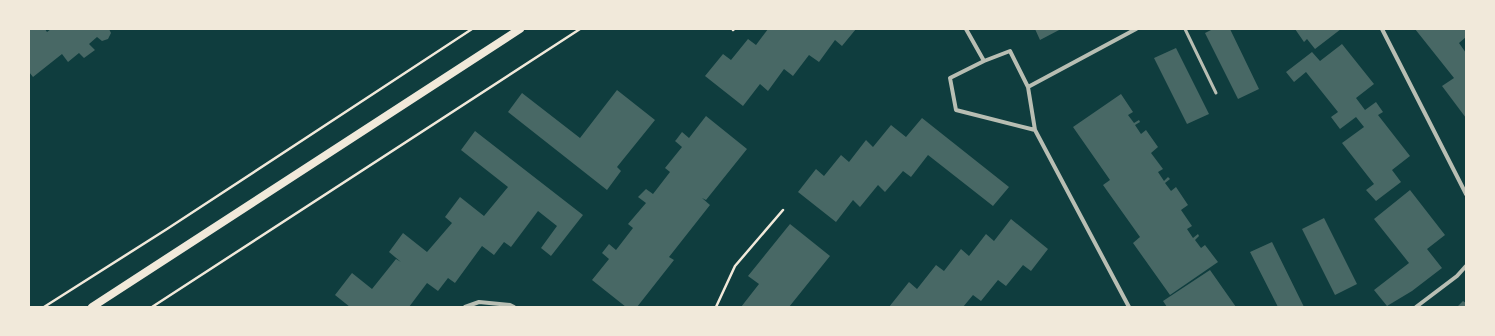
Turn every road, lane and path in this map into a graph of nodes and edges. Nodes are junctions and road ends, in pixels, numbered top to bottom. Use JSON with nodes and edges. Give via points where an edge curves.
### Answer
{"nodes":[{"id":1,"x":472,"y":29,"type":"edge"},
{"id":2,"x":520,"y":29,"type":"edge"},
{"id":3,"x":580,"y":29,"type":"edge"},
{"id":4,"x":966,"y":29,"type":"edge"},
{"id":5,"x":1136,"y":29,"type":"edge"},
{"id":6,"x":1185,"y":29,"type":"edge"},
{"id":7,"x":1382,"y":29,"type":"edge"},
{"id":8,"x":984,"y":61,"type":"junction"},
{"id":9,"x":1028,"y":87,"type":"junction"},
{"id":10,"x":1216,"y":93,"type":"dead end"},
{"id":11,"x":1035,"y":130,"type":"junction"},
{"id":12,"x":1466,"y":194,"type":"edge"},
{"id":13,"x":783,"y":210,"type":"dead end"},
{"id":14,"x":1466,"y":266,"type":"edge"},
{"id":15,"x":44,"y":307,"type":"edge"},
{"id":16,"x":92,"y":307,"type":"edge"},
{"id":17,"x":152,"y":307,"type":"edge"},
{"id":18,"x":465,"y":307,"type":"edge"},
{"id":19,"x":514,"y":307,"type":"edge"},
{"id":20,"x":716,"y":307,"type":"edge"},
{"id":21,"x":1129,"y":307,"type":"edge"},
{"id":22,"x":1416,"y":307,"type":"edge"}],
"edges":[{"from":1,"to":15,"type":"path"},
{"from":2,"to":16,"type":"main road"},
{"from":3,"to":17,"type":"path"},
{"from":4,"to":8,"type":"street"},
{"from":5,"to":9,"type":"street"},
{"from":6,"to":10,"type":"lane"},
{"from":7,"to":12,"type":"street"},
{"from":8,"to":9,"type":"street","via":[[1010,51]]},
{"from":8,"to":11,"type":"street","via":[[950,78],[956,110]]},
{"from":9,"to":11,"type":"street"},
{"from":11,"to":21,"type":"street"},
{"from":13,"to":20,"type":"path","via":[[735,266]]},
{"from":14,"to":22,"type":"street","via":[[1457,276]]},
{"from":18,"to":19,"type":"street","via":[[479,302]]}]}
